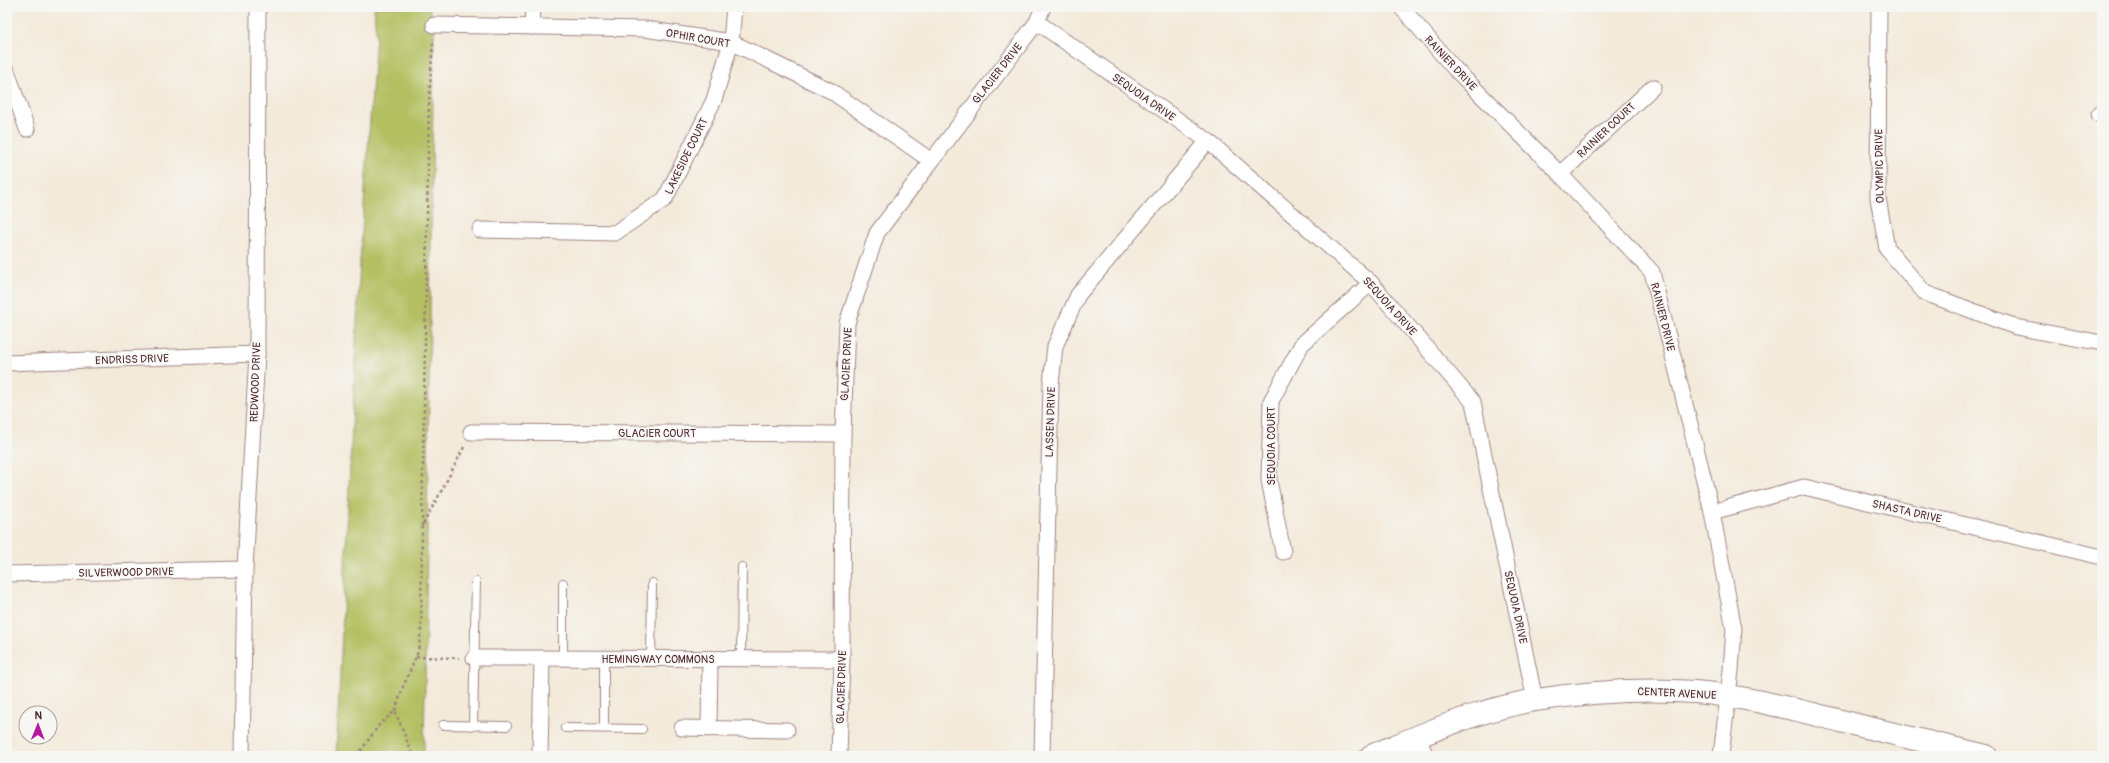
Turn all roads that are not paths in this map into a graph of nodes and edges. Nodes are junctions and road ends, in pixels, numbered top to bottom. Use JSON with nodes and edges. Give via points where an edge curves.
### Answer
{"nodes":[{"id":1,"x":258,"y":7,"type":"edge"},
{"id":2,"x":533,"y":7,"type":"edge"},
{"id":3,"x":734,"y":7,"type":"edge"},
{"id":4,"x":1044,"y":7,"type":"edge"},
{"id":5,"x":1401,"y":7,"type":"edge"},
{"id":6,"x":1879,"y":7,"type":"edge"},
{"id":7,"x":1037,"y":22,"type":"junction"},
{"id":8,"x":434,"y":25,"type":"road end"},
{"id":9,"x":532,"y":27,"type":"junction"},
{"id":10,"x":730,"y":42,"type":"junction"},
{"id":11,"x":7,"y":71,"type":"edge"},
{"id":12,"x":1653,"y":87,"type":"dead end"},
{"id":13,"x":27,"y":128,"type":"dead end"},
{"id":14,"x":1208,"y":141,"type":"junction"},
{"id":15,"x":930,"y":160,"type":"junction"},
{"id":16,"x":1560,"y":174,"type":"junction"},
{"id":17,"x":480,"y":230,"type":"dead end"},
{"id":18,"x":1371,"y":283,"type":"junction"},
{"id":19,"x":2102,"y":343,"type":"edge"},
{"id":20,"x":257,"y":354,"type":"junction"},
{"id":21,"x":7,"y":363,"type":"edge"},
{"id":22,"x":471,"y":432,"type":"road end"},
{"id":23,"x":843,"y":434,"type":"junction"},
{"id":24,"x":1712,"y":512,"type":"junction"},
{"id":25,"x":1283,"y":552,"type":"dead end"},
{"id":26,"x":2102,"y":556,"type":"edge"},
{"id":27,"x":742,"y":567,"type":"dead end"},
{"id":28,"x":245,"y":569,"type":"junction"},
{"id":29,"x":7,"y":574,"type":"edge"},
{"id":30,"x":476,"y":582,"type":"dead end"},
{"id":31,"x":563,"y":583,"type":"dead end"},
{"id":32,"x":652,"y":583,"type":"dead end"},
{"id":33,"x":474,"y":658,"type":"junction"},
{"id":34,"x":542,"y":658,"type":"junction"},
{"id":35,"x":563,"y":658,"type":"junction"},
{"id":36,"x":604,"y":659,"type":"junction"},
{"id":37,"x":651,"y":659,"type":"junction"},
{"id":38,"x":710,"y":659,"type":"junction"},
{"id":39,"x":741,"y":659,"type":"junction"},
{"id":40,"x":842,"y":659,"type":"junction"},
{"id":41,"x":1729,"y":696,"type":"junction"},
{"id":42,"x":1535,"y":700,"type":"junction"},
{"id":43,"x":443,"y":725,"type":"dead end"},
{"id":44,"x":473,"y":726,"type":"junction"},
{"id":45,"x":506,"y":726,"type":"dead end"},
{"id":46,"x":565,"y":728,"type":"dead end"},
{"id":47,"x":604,"y":728,"type":"junction"},
{"id":48,"x":642,"y":728,"type":"dead end"},
{"id":49,"x":682,"y":728,"type":"dead end"},
{"id":50,"x":709,"y":729,"type":"junction"},
{"id":51,"x":787,"y":730,"type":"dead end"},
{"id":52,"x":1417,"y":736,"type":"junction"},
{"id":53,"x":242,"y":756,"type":"edge"},
{"id":54,"x":540,"y":756,"type":"edge"},
{"id":55,"x":839,"y":756,"type":"edge"},
{"id":56,"x":1042,"y":756,"type":"edge"},
{"id":57,"x":1371,"y":756,"type":"edge"},
{"id":58,"x":1426,"y":756,"type":"edge"},
{"id":59,"x":1721,"y":756,"type":"edge"},
{"id":60,"x":1986,"y":756,"type":"edge"}],
"edges":[{"from":1,"to":20,"type":"street","name":"REDWOOD DRIVE"},
{"from":2,"to":9,"type":"street"},
{"from":3,"to":10,"type":"street","name":"LAKESIDE COURT"},
{"from":4,"to":7,"type":"street","name":"GLACIER DRIVE"},
{"from":5,"to":16,"type":"street","name":"RAINIER DRIVE","via":[[1454,68]]},
{"from":6,"to":19,"type":"street","name":"OLYMPIC DRIVE","via":[[1878,198],[1887,249],[1925,293],[2016,327]]},
{"from":7,"to":14,"type":"street","name":"SEQUOIA DRIVE"},
{"from":7,"to":15,"type":"street","name":"GLACIER DRIVE"},
{"from":8,"to":9,"type":"street","name":"OPHIR COURT"},
{"from":9,"to":10,"type":"street","name":"OPHIR COURT","via":[[645,29]]},
{"from":10,"to":15,"type":"street","name":"OPHIR COURT","via":[[831,91]]},
{"from":10,"to":17,"type":"street","name":"LAKESIDE COURT","via":[[714,100],[665,199],[615,234]]},
{"from":11,"to":13,"type":"street"},
{"from":12,"to":16,"type":"street","name":"RAINIER COURT"},
{"from":14,"to":18,"type":"street","name":"SEQUOIA DRIVE"},
{"from":14,"to":56,"type":"street","name":"LASSEN DRIVE","via":[[1078,295],[1055,346],[1051,384]]},
{"from":15,"to":23,"type":"street","name":"GLACIER DRIVE","via":[[877,233],[847,323]]},
{"from":16,"to":24,"type":"street","name":"RAINIER DRIVE","via":[[1652,272]]},
{"from":18,"to":25,"type":"street","name":"SEQUOIA COURT","via":[[1302,344],[1271,402],[1269,480]]},
{"from":18,"to":42,"type":"street","name":"SEQUOIA DRIVE","via":[[1473,402]]},
{"from":20,"to":21,"type":"street","name":"ENDRISS DRIVE"},
{"from":20,"to":28,"type":"street","name":"REDWOOD DRIVE"},
{"from":22,"to":23,"type":"street","name":"GLACIER COURT"},
{"from":23,"to":40,"type":"street","name":"GLACIER DRIVE"},
{"from":24,"to":26,"type":"street","name":"SHASTA DRIVE","via":[[1804,487]]},
{"from":24,"to":41,"type":"street","name":"RAINIER DRIVE","via":[[1734,629]]},
{"from":27,"to":39,"type":"lane"},
{"from":28,"to":29,"type":"street","name":"SILVERWOOD DRIVE"},
{"from":28,"to":53,"type":"street","name":"REDWOOD DRIVE"},
{"from":30,"to":33,"type":"lane"},
{"from":31,"to":35,"type":"lane"},
{"from":32,"to":37,"type":"lane"},
{"from":33,"to":34,"type":"street","name":"HEMINGWAY COMMONS"},
{"from":33,"to":44,"type":"lane"},
{"from":34,"to":35,"type":"street","name":"HEMINGWAY COMMONS"},
{"from":34,"to":54,"type":"street"},
{"from":35,"to":36,"type":"street","name":"HEMINGWAY COMMONS"},
{"from":36,"to":37,"type":"street","name":"HEMINGWAY COMMONS"},
{"from":36,"to":47,"type":"lane"},
{"from":37,"to":38,"type":"street","name":"HEMINGWAY COMMONS"},
{"from":38,"to":39,"type":"street","name":"HEMINGWAY COMMONS"},
{"from":38,"to":50,"type":"street"},
{"from":39,"to":40,"type":"street","name":"HEMINGWAY COMMONS"},
{"from":40,"to":55,"type":"street","name":"GLACIER DRIVE"},
{"from":41,"to":42,"type":"street","name":"CENTER AVENUE","via":[[1644,690]]},
{"from":41,"to":59,"type":"street","name":"RAINIER DRIVE"},
{"from":41,"to":60,"type":"street","name":"CENTER AVENUE","via":[[1779,705]]},
{"from":42,"to":52,"type":"street","name":"CENTER AVENUE"},
{"from":43,"to":44,"type":"lane"},
{"from":44,"to":45,"type":"lane"},
{"from":46,"to":47,"type":"lane"},
{"from":47,"to":48,"type":"lane"},
{"from":49,"to":50,"type":"street"},
{"from":50,"to":51,"type":"street"},
{"from":52,"to":57,"type":"street","name":"CENTER AVENUE"},
{"from":52,"to":58,"type":"street"}]}
